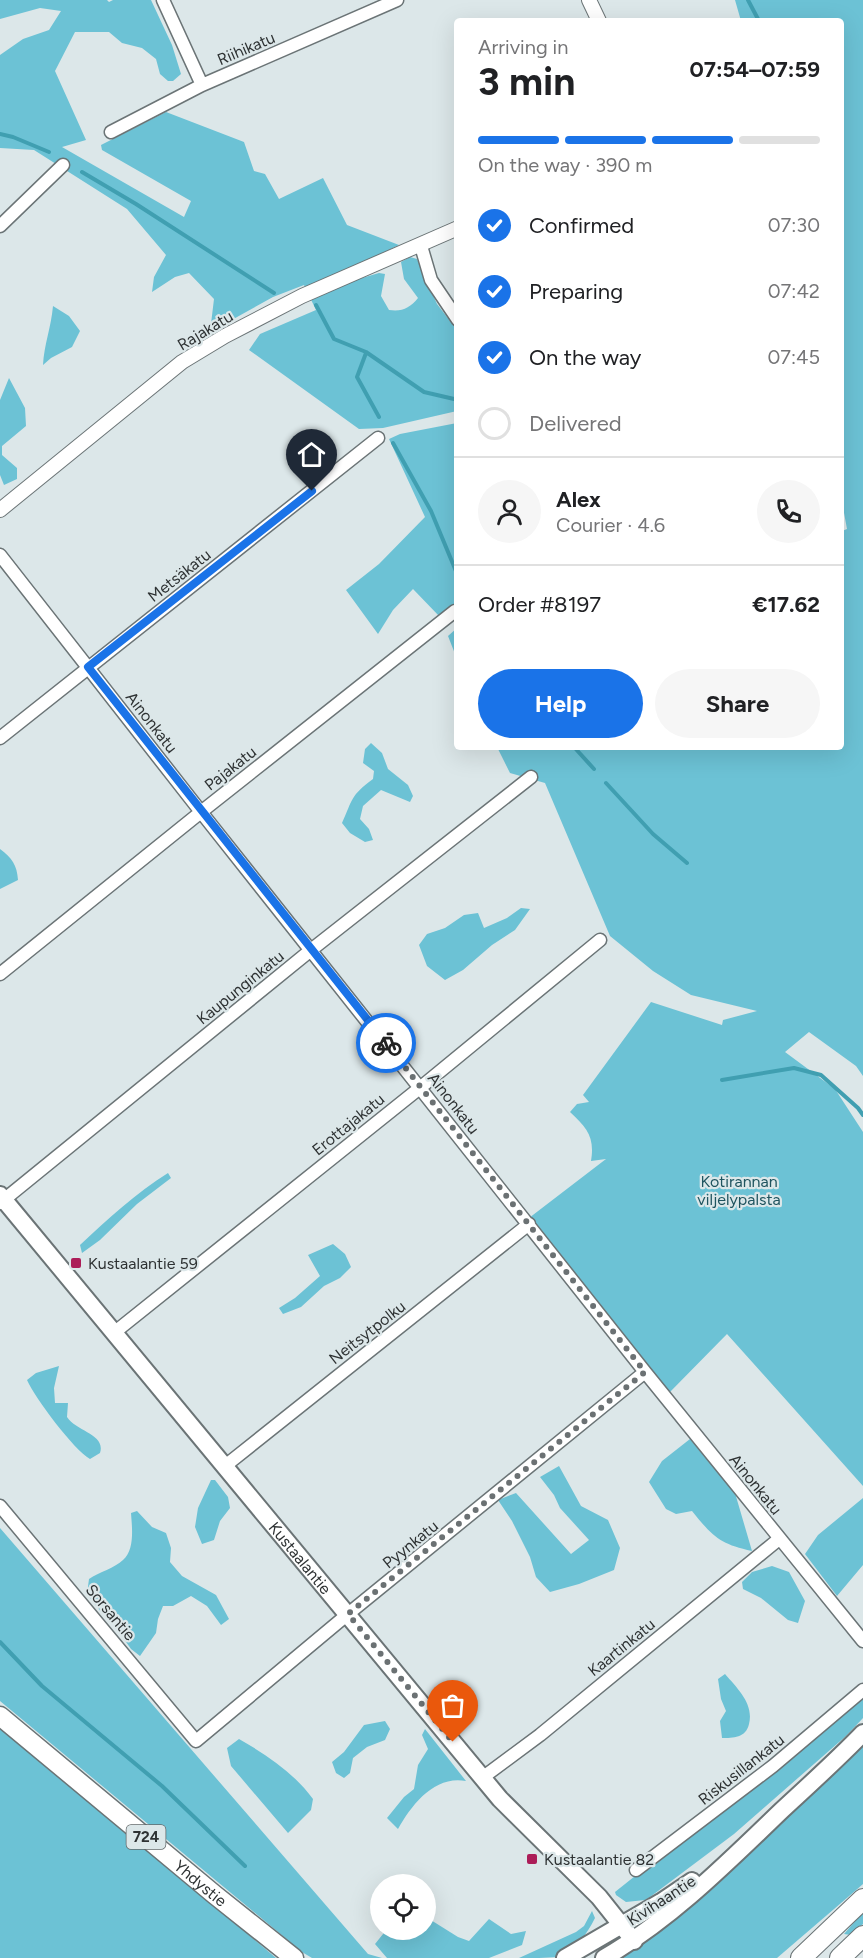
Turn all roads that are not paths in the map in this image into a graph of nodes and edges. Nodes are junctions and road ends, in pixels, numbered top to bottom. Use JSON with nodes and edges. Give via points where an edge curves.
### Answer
{"nodes":[{"id":1,"x":163,"y":0,"type":"edge"},
{"id":2,"x":397,"y":0,"type":"edge"},
{"id":3,"x":589,"y":0,"type":"edge"},
{"id":4,"x":370,"y":5,"type":"edge"},
{"id":5,"x":598,"y":18,"type":"edge"},
{"id":6,"x":202,"y":85,"type":"junction"},
{"id":7,"x":111,"y":132,"type":"dead end"},
{"id":8,"x":63,"y":165,"type":"dead end"},
{"id":9,"x":0,"y":226,"type":"edge"},
{"id":10,"x":454,"y":230,"type":"edge"},
{"id":11,"x":421,"y":246,"type":"junction"},
{"id":12,"x":454,"y":314,"type":"edge"},
{"id":13,"x":378,"y":438,"type":"dead end"},
{"id":14,"x":0,"y":510,"type":"edge"},
{"id":15,"x":0,"y":555,"type":"edge"},
{"id":16,"x":454,"y":612,"type":"edge"},
{"id":17,"x":88,"y":667,"type":"junction"},
{"id":18,"x":0,"y":738,"type":"edge"},
{"id":19,"x":531,"y":777,"type":"dead end"},
{"id":20,"x":201,"y":812,"type":"junction"},
{"id":21,"x":600,"y":940,"type":"dead end"},
{"id":22,"x":311,"y":950,"type":"junction"},
{"id":23,"x":0,"y":974,"type":"edge"},
{"id":24,"x":421,"y":1087,"type":"junction"},
{"id":25,"x":1,"y":1199,"type":"edge"},
{"id":26,"x":529,"y":1224,"type":"junction"},
{"id":27,"x":115,"y":1332,"type":"junction"},
{"id":28,"x":645,"y":1372,"type":"junction"},
{"id":29,"x":225,"y":1466,"type":"junction"},
{"id":30,"x":0,"y":1506,"type":"edge"},
{"id":31,"x":779,"y":1539,"type":"junction"},
{"id":32,"x":348,"y":1614,"type":"junction"},
{"id":33,"x":863,"y":1641,"type":"edge"},
{"id":34,"x":863,"y":1690,"type":"edge"},
{"id":35,"x":0,"y":1716,"type":"edge"},
{"id":36,"x":863,"y":1732,"type":"edge"},
{"id":37,"x":196,"y":1741,"type":"joint"},
{"id":38,"x":482,"y":1778,"type":"junction"},
{"id":39,"x":754,"y":1837,"type":"junction"},
{"id":40,"x":636,"y":1870,"type":"dead end"},
{"id":41,"x":863,"y":1899,"type":"edge"},
{"id":42,"x":622,"y":1926,"type":"junction"},
{"id":43,"x":863,"y":1936,"type":"edge"},
{"id":44,"x":634,"y":1941,"type":"junction"},
{"id":45,"x":294,"y":1958,"type":"edge"},
{"id":46,"x":565,"y":1958,"type":"edge"},
{"id":47,"x":604,"y":1958,"type":"edge"},
{"id":48,"x":801,"y":1958,"type":"edge"},
{"id":49,"x":840,"y":1958,"type":"edge"}],
"edges":[{"from":1,"to":6,"type":"street"},
{"from":2,"to":4,"type":"street","name":"Riihikatu"},
{"from":3,"to":5,"type":"street"},
{"from":4,"to":6,"type":"street","name":"Riihikatu"},
{"from":6,"to":7,"type":"street","name":"Riihikatu"},
{"from":8,"to":9,"type":"street"},
{"from":10,"to":11,"type":"street","name":"Rajakatu"},
{"from":11,"to":12,"type":"street","via":[[431,280]]},
{"from":11,"to":14,"type":"street","name":"Rajakatu","via":[[302,296],[182,362]]},
{"from":13,"to":17,"type":"street","name":"Metsäkatu"},
{"from":15,"to":17,"type":"street","name":"Ainonkatu"},
{"from":16,"to":20,"type":"street","name":"Pajakatu"},
{"from":17,"to":18,"type":"street","name":"Metsäkatu"},
{"from":17,"to":20,"type":"street","name":"Ainonkatu"},
{"from":19,"to":22,"type":"street","name":"Kaupunginkatu"},
{"from":20,"to":22,"type":"street","name":"Ainonkatu"},
{"from":20,"to":23,"type":"street","name":"Pajakatu"},
{"from":21,"to":24,"type":"street","name":"Erottajakatu"},
{"from":22,"to":24,"type":"street","name":"Ainonkatu"},
{"from":22,"to":25,"type":"street","name":"Kaupunginkatu"},
{"from":24,"to":26,"type":"street","name":"Ainonkatu"},
{"from":24,"to":27,"type":"street","name":"Erottajakatu"},
{"from":25,"to":27,"type":"main road","name":"Kustaalantie"},
{"from":26,"to":28,"type":"street","name":"Ainonkatu"},
{"from":26,"to":29,"type":"street","name":"Neitsytpolku"},
{"from":27,"to":29,"type":"main road","name":"Kustaalantie"},
{"from":28,"to":31,"type":"street","name":"Ainonkatu"},
{"from":28,"to":32,"type":"street","name":"Pyynkatu"},
{"from":29,"to":32,"type":"main road","name":"Kustaalantie"},
{"from":30,"to":37,"type":"street","name":"Sorsantie"},
{"from":31,"to":33,"type":"street","name":"Ainonkatu"},
{"from":31,"to":38,"type":"street","name":"Kaartinkatu"},
{"from":32,"to":37,"type":"street","name":"Pyynkatu"},
{"from":32,"to":38,"type":"main road","name":"Kustaalantie"},
{"from":34,"to":40,"type":"street","name":"Riskusillankatu","via":[[773,1766]]},
{"from":35,"to":45,"type":"main road","name":"Yhdystie","number":"724"},
{"from":36,"to":39,"type":"main road","name":"Kivihaantie"},
{"from":38,"to":42,"type":"main road","name":"Kustaalantie","via":[[513,1814],[599,1897]]},
{"from":39,"to":42,"type":"main road","name":"Kivihaantie"},
{"from":39,"to":44,"type":"main road","name":"Kivihaantie"},
{"from":41,"to":48,"type":"highway"},
{"from":42,"to":44,"type":"main road","name":"Kustaalantie"},
{"from":42,"to":46,"type":"main road","name":"Kivihaantie"},
{"from":43,"to":49,"type":"highway"},
{"from":44,"to":47,"type":"main road","name":"Kivihaantie"}]}
